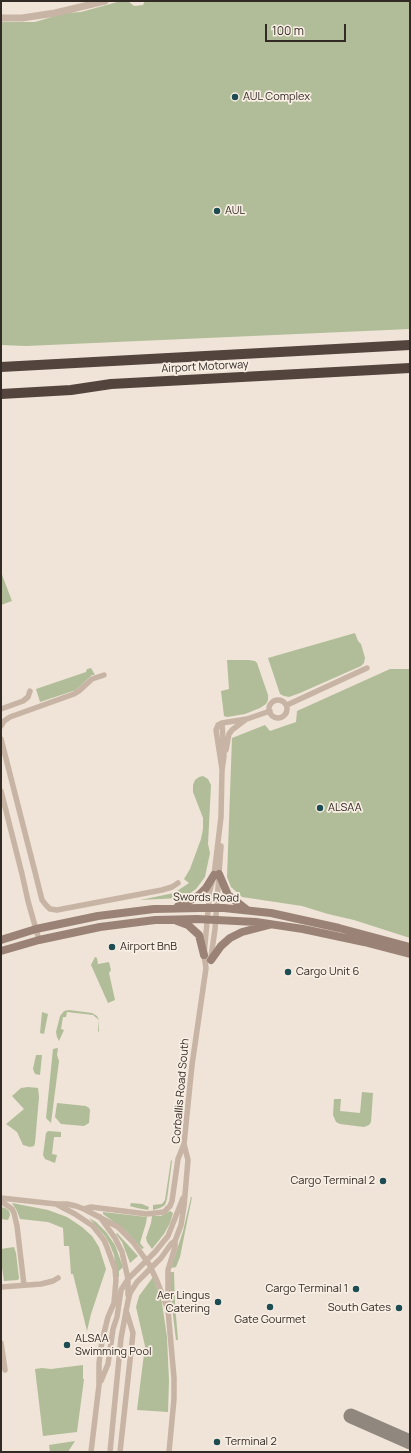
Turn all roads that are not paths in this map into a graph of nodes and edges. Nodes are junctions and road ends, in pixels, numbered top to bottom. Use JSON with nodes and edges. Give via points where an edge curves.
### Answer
{"nodes":[{"id":1,"x":104,"y":1,"type":"edge"},
{"id":2,"x":1,"y":18,"type":"edge"},
{"id":3,"x":410,"y":345,"type":"edge"},
{"id":4,"x":1,"y":364,"type":"edge"},
{"id":5,"x":59,"y":364,"type":"junction"},
{"id":6,"x":1,"y":367,"type":"edge"},
{"id":7,"x":410,"y":368,"type":"edge"},
{"id":8,"x":111,"y":384,"type":"junction"},
{"id":9,"x":1,"y":389,"type":"edge"},
{"id":10,"x":1,"y":394,"type":"edge"},
{"id":11,"x":367,"y":668,"type":"dead end"},
{"id":12,"x":104,"y":675,"type":"dead end"},
{"id":13,"x":30,"y":691,"type":"dead end"},
{"id":14,"x":287,"y":705,"type":"junction"},
{"id":15,"x":1,"y":709,"type":"edge"},
{"id":16,"x":270,"y":711,"type":"junction"},
{"id":17,"x":247,"y":719,"type":"junction"},
{"id":18,"x":222,"y":723,"type":"junction"},
{"id":19,"x":1,"y":726,"type":"edge"},
{"id":20,"x":1,"y":739,"type":"edge"},
{"id":21,"x":224,"y":756,"type":"junction"},
{"id":22,"x":222,"y":770,"type":"junction"},
{"id":23,"x":1,"y":791,"type":"edge"},
{"id":24,"x":216,"y":874,"type":"junction"},
{"id":25,"x":178,"y":883,"type":"dead end"},
{"id":26,"x":173,"y":908,"type":"junction"},
{"id":27,"x":213,"y":908,"type":"junction"},
{"id":28,"x":248,"y":910,"type":"junction"},
{"id":29,"x":174,"y":919,"type":"junction"},
{"id":30,"x":212,"y":919,"type":"junction"},
{"id":31,"x":274,"y":924,"type":"junction"},
{"id":32,"x":36,"y":929,"type":"junction"},
{"id":33,"x":1,"y":940,"type":"edge"},
{"id":34,"x":39,"y":940,"type":"junction"},
{"id":35,"x":410,"y":947,"type":"edge"},
{"id":36,"x":1,"y":951,"type":"edge"},
{"id":37,"x":410,"y":954,"type":"edge"},
{"id":38,"x":207,"y":957,"type":"junction"},
{"id":39,"x":184,"y":1144,"type":"junction"},
{"id":40,"x":184,"y":1196,"type":"junction"},
{"id":41,"x":1,"y":1199,"type":"edge"},
{"id":42,"x":56,"y":1204,"type":"junction"},
{"id":43,"x":84,"y":1209,"type":"junction"},
{"id":44,"x":99,"y":1217,"type":"junction"},
{"id":45,"x":175,"y":1241,"type":"junction"},
{"id":46,"x":147,"y":1260,"type":"junction"},
{"id":47,"x":151,"y":1267,"type":"junction"},
{"id":48,"x":58,"y":1278,"type":"dead end"},
{"id":49,"x":128,"y":1279,"type":"junction"},
{"id":50,"x":24,"y":1285,"type":"junction"},
{"id":51,"x":1,"y":1287,"type":"edge"},
{"id":52,"x":128,"y":1301,"type":"junction"},
{"id":53,"x":126,"y":1310,"type":"junction"},
{"id":54,"x":168,"y":1310,"type":"junction"},
{"id":55,"x":1,"y":1343,"type":"edge"},
{"id":56,"x":5,"y":1370,"type":"dead end"},
{"id":57,"x":99,"y":1385,"type":"junction"},
{"id":58,"x":91,"y":1452,"type":"edge"},
{"id":59,"x":110,"y":1452,"type":"edge"},
{"id":60,"x":120,"y":1452,"type":"edge"},
{"id":61,"x":169,"y":1452,"type":"edge"}],
"edges":[{"from":1,"to":2,"type":"street","via":[[55,13]]},
{"from":3,"to":5,"type":"highway","name":"Airport Motorway"},
{"from":4,"to":5,"type":"highway"},
{"from":5,"to":6,"type":"highway"},
{"from":7,"to":8,"type":"highway","name":"Airport Motorway"},
{"from":8,"to":9,"type":"highway"},
{"from":8,"to":10,"type":"highway","name":"Airport Motorway","via":[[71,390]]},
{"from":11,"to":14,"type":"street"},
{"from":12,"to":19,"type":"street","via":[[92,679],[74,694],[10,717],[4,720]]},
{"from":13,"to":15,"type":"street","via":[[23,701]]},
{"from":14,"to":16,"type":"street","via":[[280,700],[274,701],[270,705]]},
{"from":14,"to":16,"type":"street","via":[[287,711],[281,718],[276,718]]},
{"from":16,"to":17,"type":"street"},
{"from":17,"to":18,"type":"street"},
{"from":17,"to":21,"type":"street","via":[[229,734]]},
{"from":18,"to":21,"type":"street"},
{"from":18,"to":22,"type":"street","via":[[218,724],[216,730]]},
{"from":20,"to":25,"type":"street","via":[[42,900],[50,909],[57,910],[162,890]]},
{"from":21,"to":22,"type":"street"},
{"from":22,"to":24,"type":"street","name":"Corballis Road South"},
{"from":23,"to":32,"type":"street"},
{"from":24,"to":26,"type":"main road","via":[[195,898]]},
{"from":24,"to":27,"type":"street","name":"Corballis Road South","via":[[210,890]]},
{"from":24,"to":28,"type":"main road","via":[[228,895]]},
{"from":26,"to":27,"type":"main road","name":"Swords Road"},
{"from":26,"to":32,"type":"main road","name":"Swords Road","via":[[98,916]]},
{"from":27,"to":28,"type":"main road","name":"Swords Road"},
{"from":27,"to":30,"type":"street","name":"Corballis Road South"},
{"from":28,"to":35,"type":"main road","name":"Swords Road","via":[[300,919]]},
{"from":29,"to":30,"type":"main road","name":"Swords Road"},
{"from":29,"to":34,"type":"main road","name":"Swords Road","via":[[116,924]]},
{"from":29,"to":38,"type":"main road","via":[[194,930]]},
{"from":30,"to":31,"type":"main road","name":"Swords Road"},
{"from":30,"to":38,"type":"street","name":"Corballis Road South"},
{"from":31,"to":37,"type":"main road","name":"Swords Road","via":[[338,935]]},
{"from":31,"to":38,"type":"main road","via":[[242,932],[230,938]]},
{"from":32,"to":33,"type":"main road","name":"Swords Road"},
{"from":32,"to":34,"type":"street"},
{"from":34,"to":36,"type":"main road","name":"Swords Road"},
{"from":38,"to":39,"type":"street","name":"Corballis Road South"},
{"from":39,"to":40,"type":"street","name":"Corballis Road South","via":[[188,1160]]},
{"from":39,"to":43,"type":"street","via":[[178,1159],[172,1201],[164,1212],[147,1214],[91,1207]]},
{"from":40,"to":45,"type":"street","name":"Corballis Road South","via":[[183,1214]]},
{"from":40,"to":46,"type":"street","via":[[168,1236]]},
{"from":41,"to":42,"type":"street"},
{"from":41,"to":50,"type":"street","via":[[14,1213]]},
{"from":42,"to":43,"type":"street"},
{"from":42,"to":57,"type":"street","via":[[85,1220],[98,1232],[115,1269],[114,1303],[102,1341]]},
{"from":43,"to":44,"type":"street","name":"Corballis Road South"},
{"from":44,"to":46,"type":"street","name":"Corballis Road South","via":[[125,1234]]},
{"from":44,"to":49,"type":"street","via":[[122,1252]]},
{"from":45,"to":47,"type":"street"},
{"from":45,"to":54,"type":"street","name":"Corballis Road South","via":[[168,1270]]},
{"from":46,"to":47,"type":"street","name":"Corballis Road South"},
{"from":46,"to":49,"type":"street"},
{"from":47,"to":52,"type":"street","via":[[137,1282]]},
{"from":47,"to":54,"type":"street","name":"Corballis Road South"},
{"from":48,"to":50,"type":"street"},
{"from":49,"to":52,"type":"street"},
{"from":49,"to":57,"type":"street","via":[[121,1290],[108,1364]]},
{"from":50,"to":51,"type":"street"},
{"from":52,"to":53,"type":"street"},
{"from":53,"to":59,"type":"street"},
{"from":53,"to":60,"type":"street","via":[[133,1333]]},
{"from":54,"to":61,"type":"street","name":"Corballis Road South","via":[[174,1378]]},
{"from":55,"to":56,"type":"street"},
{"from":57,"to":58,"type":"street"}]}
